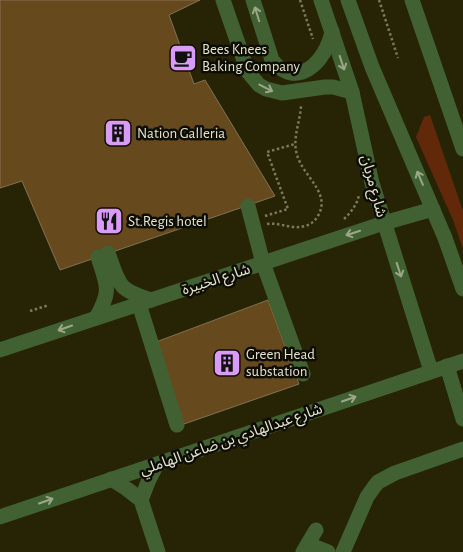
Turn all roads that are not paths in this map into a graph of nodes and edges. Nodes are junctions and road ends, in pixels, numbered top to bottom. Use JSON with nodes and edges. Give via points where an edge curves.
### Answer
{"nodes":[{"id":1,"x":223,"y":0,"type":"edge"},
{"id":2,"x":253,"y":0,"type":"edge"},
{"id":3,"x":322,"y":0,"type":"edge"},
{"id":4,"x":348,"y":0,"type":"edge"},
{"id":5,"x":412,"y":0,"type":"edge"},
{"id":6,"x":332,"y":31,"type":"junction"},
{"id":7,"x":269,"y":54,"type":"junction"},
{"id":8,"x":248,"y":72,"type":"junction"},
{"id":9,"x":352,"y":92,"type":"junction"},
{"id":10,"x":463,"y":149,"type":"edge"},
{"id":11,"x":248,"y":206,"type":"dead end"},
{"id":12,"x":433,"y":208,"type":"junction"},
{"id":13,"x":384,"y":223,"type":"junction"},
{"id":14,"x":264,"y":263,"type":"junction"},
{"id":15,"x":463,"y":289,"type":"edge"},
{"id":16,"x":145,"y":302,"type":"junction"},
{"id":17,"x":96,"y":318,"type":"junction"},
{"id":18,"x":0,"y":350,"type":"edge"},
{"id":19,"x":463,"y":361,"type":"edge"},
{"id":20,"x":447,"y":366,"type":"junction"},
{"id":21,"x":431,"y":372,"type":"junction"},
{"id":22,"x":303,"y":374,"type":"dead end"},
{"id":23,"x":463,"y":420,"type":"edge"},
{"id":24,"x":176,"y":425,"type":"dead end"},
{"id":25,"x":463,"y":448,"type":"edge"},
{"id":26,"x":157,"y":464,"type":"junction"},
{"id":27,"x":112,"y":479,"type":"junction"},
{"id":28,"x":141,"y":500,"type":"junction"},
{"id":29,"x":0,"y":517,"type":"edge"},
{"id":30,"x":316,"y":530,"type":"dead end"},
{"id":31,"x":306,"y":548,"type":"edge"},
{"id":32,"x":158,"y":552,"type":"edge"},
{"id":33,"x":328,"y":552,"type":"edge"},
{"id":34,"x":343,"y":552,"type":"edge"}],
"edges":[{"from":1,"to":8,"type":"street"},
{"from":7,"to":2,"type":"street","one_way":true},
{"from":3,"to":6,"type":"street","name":"شارع مربان"},
{"from":12,"to":4,"type":"street","one_way":true,"via":[[372,67]]},
{"from":5,"to":10,"type":"street"},
{"from":6,"to":7,"type":"street","via":[[328,47],[308,70],[295,73],[282,70]]},
{"from":6,"to":9,"type":"street","name":"شارع مربان","one_way":true},
{"from":7,"to":8,"type":"street"},
{"from":8,"to":9,"type":"street","one_way":true,"via":[[259,85],[274,92],[291,93],[324,87]]},
{"from":9,"to":13,"type":"street","name":"شارع مربان"},
{"from":11,"to":14,"type":"street"},
{"from":12,"to":13,"type":"street","name":"شارع الخبيرة"},
{"from":12,"to":15,"type":"street"},
{"from":13,"to":14,"type":"street","name":"شارع الخبيرة","one_way":true},
{"from":13,"to":21,"type":"street","name":"شارع مربان","one_way":true},
{"from":14,"to":16,"type":"street","name":"شارع الخبيرة"},
{"from":14,"to":22,"type":"street"},
{"from":16,"to":17,"type":"street","name":"شارع الخبيرة"},
{"from":16,"to":17,"type":"street","via":[[124,289],[103,255],[107,295]]},
{"from":16,"to":24,"type":"street"},
{"from":17,"to":18,"type":"street","name":"شارع الخبيرة","one_way":true},
{"from":19,"to":20,"type":"street","name":"شارع عبدالهادي بن ضاعن الهاملي"},
{"from":20,"to":21,"type":"street","name":"شارع عبدالهادي بن ضاعن الهاملي"},
{"from":20,"to":23,"type":"street"},
{"from":26,"to":21,"type":"street","name":"شارع عبدالهادي بن ضاعن الهاملي","one_way":true},
{"from":25,"to":34,"type":"street","via":[[378,482],[367,497]]},
{"from":26,"to":27,"type":"street","name":"شارع عبدالهادي بن ضاعن الهاملي"},
{"from":26,"to":28,"type":"street"},
{"from":27,"to":28,"type":"street"},
{"from":29,"to":27,"type":"street","name":"شارع عبدالهادي بن ضاعن الهاملي","one_way":true},
{"from":28,"to":32,"type":"street"},
{"from":30,"to":31,"type":"street"},
{"from":31,"to":33,"type":"street"}]}
